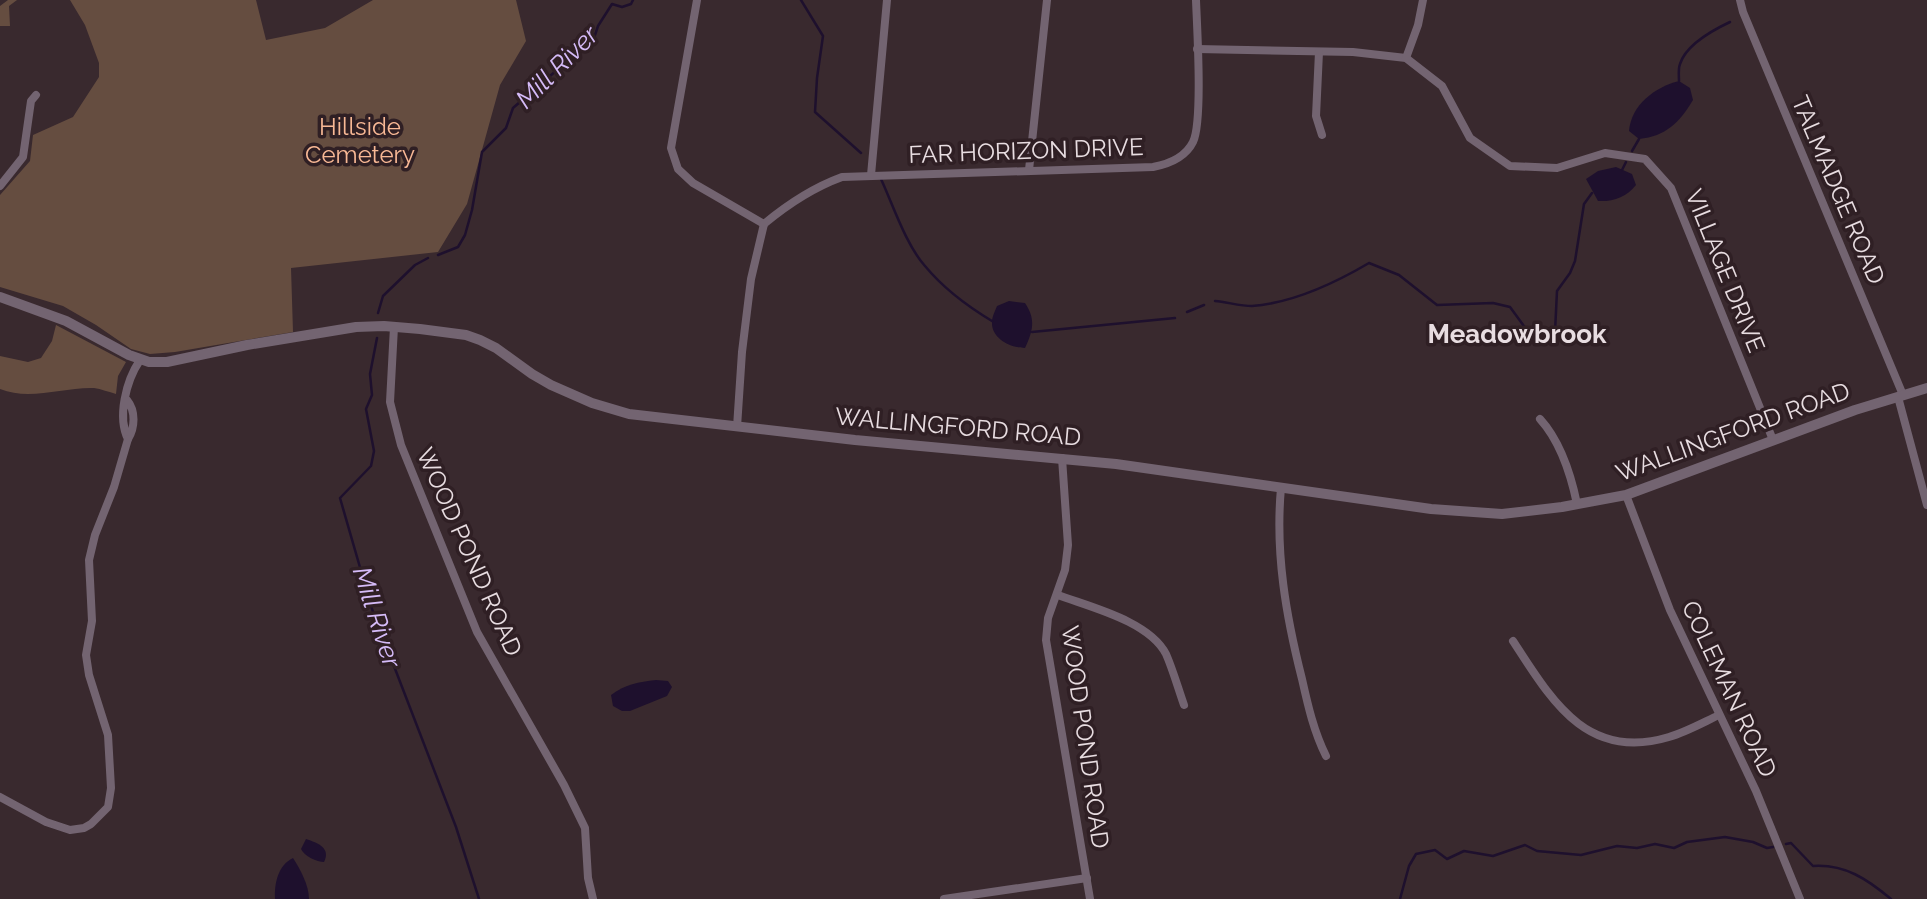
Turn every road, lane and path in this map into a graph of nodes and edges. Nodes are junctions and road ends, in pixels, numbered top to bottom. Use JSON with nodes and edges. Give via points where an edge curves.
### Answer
{"nodes":[{"id":1,"x":697,"y":0,"type":"edge"},
{"id":2,"x":887,"y":0,"type":"edge"},
{"id":3,"x":1047,"y":0,"type":"edge"},
{"id":4,"x":1196,"y":0,"type":"edge"},
{"id":5,"x":1423,"y":0,"type":"edge"},
{"id":6,"x":1740,"y":0,"type":"edge"},
{"id":7,"x":1197,"y":49,"type":"junction"},
{"id":8,"x":1319,"y":52,"type":"junction"},
{"id":9,"x":1406,"y":58,"type":"junction"},
{"id":10,"x":36,"y":95,"type":"dead end"},
{"id":11,"x":1322,"y":135,"type":"dead end"},
{"id":12,"x":1029,"y":170,"type":"junction"},
{"id":13,"x":871,"y":175,"type":"junction"},
{"id":14,"x":0,"y":186,"type":"edge"},
{"id":15,"x":764,"y":224,"type":"junction"},
{"id":16,"x":0,"y":297,"type":"edge"},
{"id":17,"x":394,"y":327,"type":"junction"},
{"id":18,"x":140,"y":360,"type":"junction"},
{"id":19,"x":1927,"y":388,"type":"edge"},
{"id":20,"x":1900,"y":396,"type":"junction"},
{"id":21,"x":1540,"y":419,"type":"dead end"},
{"id":22,"x":737,"y":427,"type":"junction"},
{"id":23,"x":1773,"y":440,"type":"junction"},
{"id":24,"x":1062,"y":458,"type":"junction"},
{"id":25,"x":1281,"y":488,"type":"junction"},
{"id":26,"x":1626,"y":495,"type":"junction"},
{"id":27,"x":1577,"y":504,"type":"junction"},
{"id":28,"x":1927,"y":505,"type":"edge"},
{"id":29,"x":1058,"y":595,"type":"junction"},
{"id":30,"x":1513,"y":641,"type":"dead end"},
{"id":31,"x":1184,"y":705,"type":"dead end"},
{"id":32,"x":1718,"y":715,"type":"junction"},
{"id":33,"x":1326,"y":756,"type":"dead end"},
{"id":34,"x":0,"y":797,"type":"edge"},
{"id":35,"x":1087,"y":878,"type":"junction"},
{"id":36,"x":593,"y":899,"type":"edge"},
{"id":37,"x":944,"y":899,"type":"edge"},
{"id":38,"x":1090,"y":899,"type":"edge"},
{"id":39,"x":1800,"y":899,"type":"edge"}],
"edges":[{"from":1,"to":15,"type":"street","via":[[671,148],[678,169],[693,183]]},
{"from":2,"to":13,"type":"street"},
{"from":3,"to":12,"type":"street"},
{"from":4,"to":7,"type":"street","name":"FAR HORIZON DRIVE"},
{"from":5,"to":9,"type":"street"},
{"from":6,"to":20,"type":"street","name":"TALMADGE ROAD"},
{"from":7,"to":8,"type":"street"},
{"from":7,"to":12,"type":"street","name":"FAR HORIZON DRIVE","via":[[1198,119],[1193,142],[1182,155],[1153,167]]},
{"from":8,"to":9,"type":"street"},
{"from":8,"to":11,"type":"street","via":[[1316,116]]},
{"from":9,"to":23,"type":"street","name":"VILLAGE DRIVE","via":[[1442,86],[1470,138],[1510,166],[1557,168],[1605,153],[1645,159],[1671,188]]},
{"from":10,"to":14,"type":"street","via":[[23,157]]},
{"from":12,"to":13,"type":"street","name":"FAR HORIZON DRIVE"},
{"from":13,"to":15,"type":"street","name":"FAR HORIZON DRIVE","via":[[842,177],[818,186]]},
{"from":15,"to":22,"type":"street","via":[[751,279]]},
{"from":16,"to":18,"type":"street","name":"WALLINGFORD ROAD","via":[[66,321]]},
{"from":17,"to":18,"type":"street","name":"WALLINGFORD ROAD","via":[[333,330],[167,362]]},
{"from":17,"to":22,"type":"street","name":"WALLINGFORD ROAD","via":[[480,340],[551,385],[618,412]]},
{"from":17,"to":36,"type":"street","name":"WOOD POND ROAD","via":[[390,402],[401,445],[477,632],[585,828]]},
{"from":18,"to":34,"type":"street","via":[[123,406],[128,439],[89,560],[92,621],[86,664],[108,735],[108,807],[91,824],[70,830]]},
{"from":19,"to":20,"type":"street","name":"WALLINGFORD ROAD"},
{"from":20,"to":23,"type":"street","name":"WALLINGFORD ROAD"},
{"from":20,"to":28,"type":"street","name":"TALMADGE ROAD"},
{"from":21,"to":27,"type":"street","via":[[1552,432]]},
{"from":22,"to":24,"type":"street","name":"WALLINGFORD ROAD"},
{"from":23,"to":26,"type":"street","name":"WALLINGFORD ROAD"},
{"from":24,"to":25,"type":"street","name":"WALLINGFORD ROAD"},
{"from":24,"to":29,"type":"street","name":"WOOD POND ROAD","via":[[1068,545]]},
{"from":25,"to":27,"type":"street","name":"WALLINGFORD ROAD","via":[[1468,513],[1502,514]]},
{"from":25,"to":33,"type":"street","via":[[1278,536],[1287,613],[1316,737]]},
{"from":26,"to":27,"type":"street","name":"WALLINGFORD ROAD"},
{"from":26,"to":32,"type":"street","name":"COLEMAN ROAD","via":[[1659,584]]},
{"from":29,"to":31,"type":"street","via":[[1154,637],[1165,653]]},
{"from":29,"to":35,"type":"street","name":"WOOD POND ROAD","via":[[1048,618],[1046,640]]},
{"from":30,"to":32,"type":"street","via":[[1550,697],[1580,726],[1603,737],[1648,742],[1685,732]]},
{"from":32,"to":39,"type":"street","name":"COLEMAN ROAD","via":[[1756,791]]},
{"from":35,"to":37,"type":"street"},
{"from":35,"to":38,"type":"street","name":"WOOD POND ROAD"}]}
